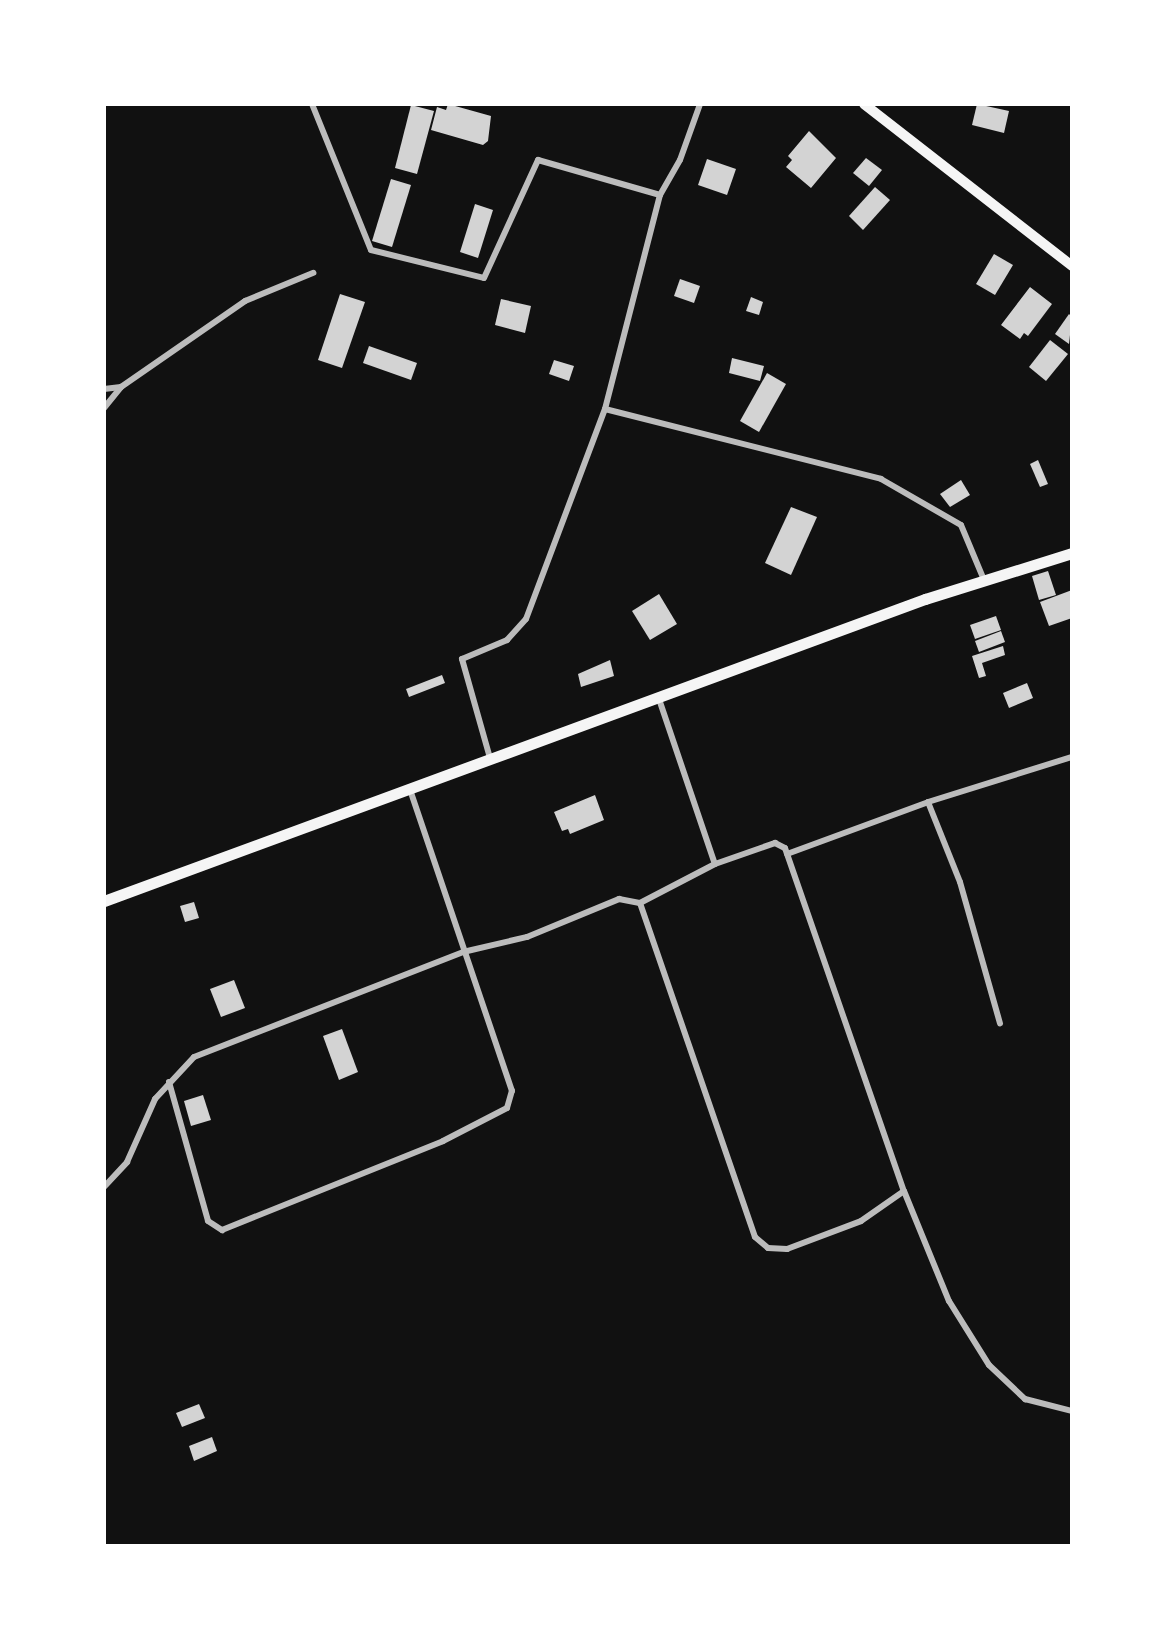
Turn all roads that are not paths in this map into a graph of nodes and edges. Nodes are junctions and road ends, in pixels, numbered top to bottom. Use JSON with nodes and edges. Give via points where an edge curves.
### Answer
{"nodes":[{"id":1,"x":312,"y":104,"type":"edge"},
{"id":2,"x":700,"y":104,"type":"edge"},
{"id":3,"x":864,"y":104,"type":"edge"},
{"id":4,"x":660,"y":195,"type":"junction"},
{"id":5,"x":1072,"y":266,"type":"edge"},
{"id":6,"x":313,"y":273,"type":"dead end"},
{"id":7,"x":121,"y":387,"type":"junction"},
{"id":8,"x":104,"y":389,"type":"edge"},
{"id":9,"x":104,"y":408,"type":"edge"},
{"id":10,"x":605,"y":409,"type":"junction"},
{"id":11,"x":1072,"y":553,"type":"edge"},
{"id":12,"x":984,"y":580,"type":"junction"},
{"id":13,"x":659,"y":699,"type":"junction"},
{"id":14,"x":1072,"y":757,"type":"edge"},
{"id":15,"x":490,"y":758,"type":"junction"},
{"id":16,"x":410,"y":790,"type":"junction"},
{"id":17,"x":928,"y":802,"type":"junction"},
{"id":18,"x":787,"y":854,"type":"junction"},
{"id":19,"x":715,"y":864,"type":"junction"},
{"id":20,"x":104,"y":901,"type":"edge"},
{"id":21,"x":640,"y":903,"type":"junction"},
{"id":22,"x":463,"y":952,"type":"junction"},
{"id":23,"x":1000,"y":1023,"type":"dead end"},
{"id":24,"x":169,"y":1082,"type":"junction"},
{"id":25,"x":104,"y":1187,"type":"edge"},
{"id":26,"x":904,"y":1191,"type":"junction"},
{"id":27,"x":1072,"y":1411,"type":"edge"}],
"edges":[{"from":1,"to":4,"type":"street","via":[[371,250],[484,278],[538,160]]},
{"from":2,"to":4,"type":"street","via":[[680,160]]},
{"from":3,"to":5,"type":"main road"},
{"from":4,"to":10,"type":"street"},
{"from":6,"to":7,"type":"street","via":[[245,301]]},
{"from":7,"to":8,"type":"street"},
{"from":7,"to":9,"type":"street"},
{"from":10,"to":12,"type":"street","via":[[881,479],[961,525]]},
{"from":10,"to":15,"type":"street","via":[[526,619],[507,640],[462,659]]},
{"from":11,"to":12,"type":"highway"},
{"from":12,"to":13,"type":"highway"},
{"from":13,"to":15,"type":"highway"},
{"from":13,"to":19,"type":"street"},
{"from":14,"to":17,"type":"street"},
{"from":15,"to":16,"type":"highway"},
{"from":16,"to":20,"type":"highway"},
{"from":16,"to":22,"type":"street"},
{"from":17,"to":18,"type":"street"},
{"from":17,"to":23,"type":"street","via":[[960,882]]},
{"from":18,"to":19,"type":"street","via":[[775,843]]},
{"from":18,"to":26,"type":"street"},
{"from":19,"to":21,"type":"street"},
{"from":21,"to":22,"type":"street","via":[[619,899],[527,937]]},
{"from":21,"to":26,"type":"street","via":[[755,1237],[768,1248],[787,1249],[861,1221]]},
{"from":22,"to":24,"type":"street","via":[[230,1041],[194,1057]]},
{"from":22,"to":24,"type":"street","via":[[511,1100],[507,1108],[443,1141],[222,1230],[213,1228]]},
{"from":24,"to":25,"type":"street","via":[[145,1114],[127,1162]]},
{"from":26,"to":27,"type":"street","via":[[949,1301],[989,1365],[1025,1399]]}]}
